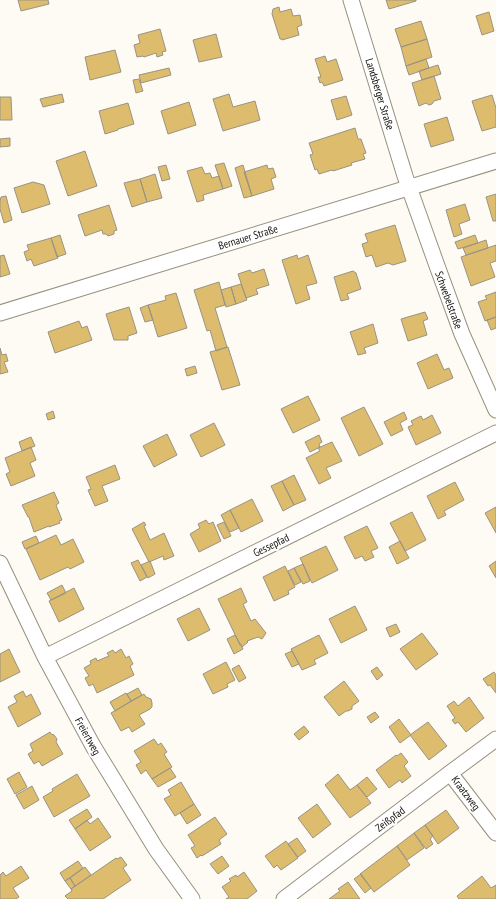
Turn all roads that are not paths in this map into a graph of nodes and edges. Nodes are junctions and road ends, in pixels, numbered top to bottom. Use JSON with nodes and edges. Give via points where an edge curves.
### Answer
{"nodes":[{"id":1,"x":351,"y":0,"type":"edge"},
{"id":2,"x":496,"y":161,"type":"edge"},
{"id":3,"x":409,"y":187,"type":"junction"},
{"id":4,"x":0,"y":313,"type":"edge"},
{"id":5,"x":496,"y":410,"type":"edge"},
{"id":6,"x":496,"y":433,"type":"edge"},
{"id":7,"x":0,"y":563,"type":"edge"},
{"id":8,"x":45,"y":657,"type":"junction"},
{"id":9,"x":496,"y":739,"type":"edge"},
{"id":10,"x":450,"y":772,"type":"junction"},
{"id":11,"x":496,"y":833,"type":"edge"},
{"id":12,"x":192,"y":899,"type":"edge"},
{"id":13,"x":284,"y":899,"type":"edge"}],
"edges":[{"from":1,"to":3,"type":"street","name":"Landsberger Straße"},
{"from":2,"to":3,"type":"street","name":"Bernauer Straße"},
{"from":3,"to":4,"type":"street","name":"Bernauer Straße"},
{"from":3,"to":5,"type":"street","name":"Schwebelstraße","via":[[462,334]]},
{"from":6,"to":8,"type":"street","name":"Gessepfad"},
{"from":7,"to":8,"type":"street","name":"Freiertweg"},
{"from":8,"to":12,"type":"street","name":"Freiertweg","via":[[106,768],[156,849]]},
{"from":9,"to":10,"type":"street","name":"Zeißpfad"},
{"from":10,"to":11,"type":"street","name":"Kraatzweg"},
{"from":10,"to":13,"type":"street","name":"Zeißpfad"}]}
